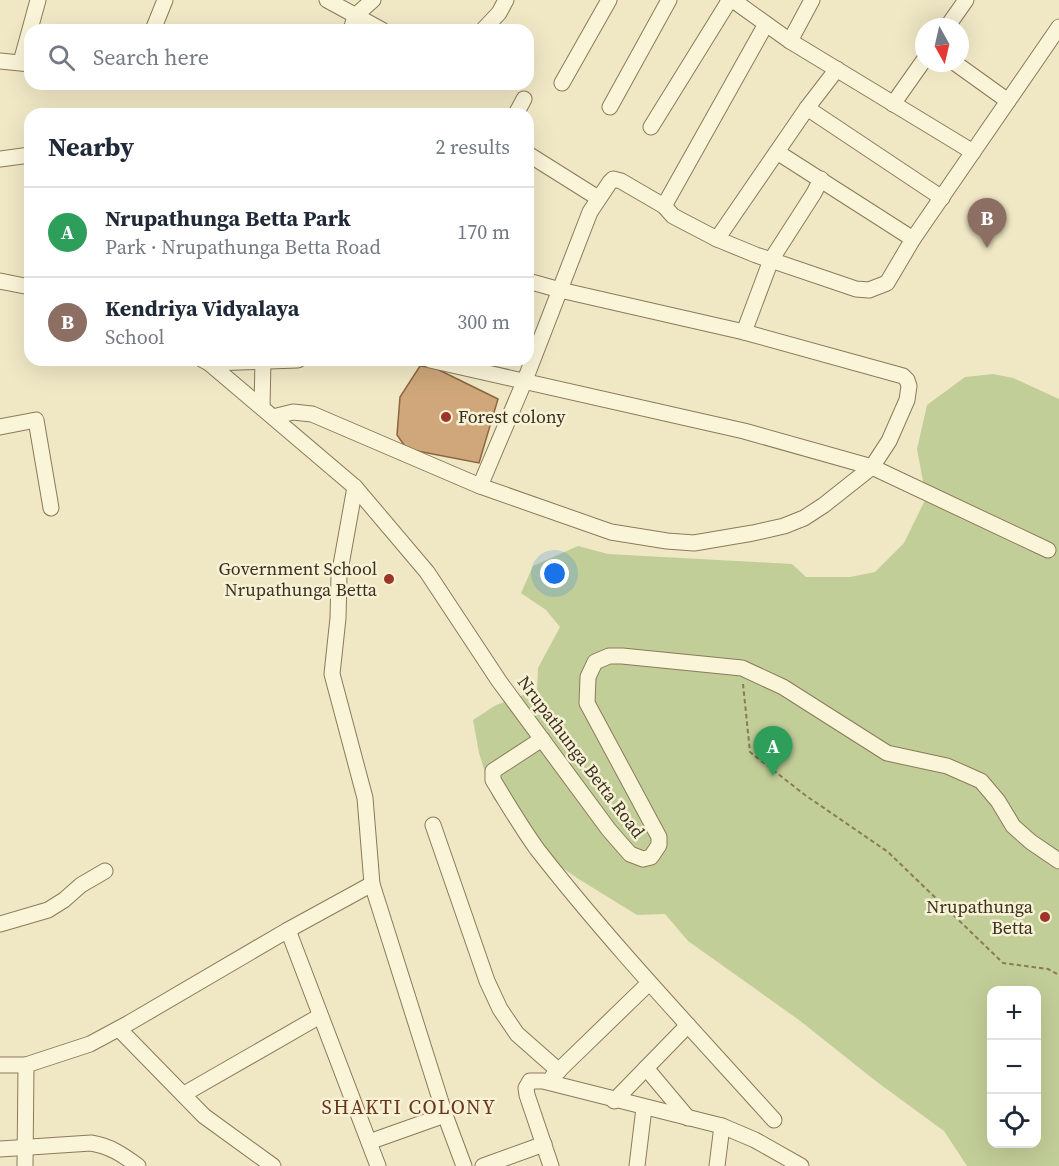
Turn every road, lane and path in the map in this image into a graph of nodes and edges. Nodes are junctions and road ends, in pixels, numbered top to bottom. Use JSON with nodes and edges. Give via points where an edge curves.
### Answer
{"nodes":[{"id":1,"x":38,"y":0,"type":"edge"},
{"id":2,"x":165,"y":0,"type":"edge"},
{"id":3,"x":327,"y":0,"type":"edge"},
{"id":4,"x":373,"y":0,"type":"edge"},
{"id":5,"x":506,"y":0,"type":"edge"},
{"id":6,"x":609,"y":0,"type":"edge"},
{"id":7,"x":669,"y":0,"type":"edge"},
{"id":8,"x":812,"y":0,"type":"edge"},
{"id":9,"x":966,"y":0,"type":"edge"},
{"id":10,"x":733,"y":1,"type":"edge"},
{"id":11,"x":953,"y":18,"type":"edge"},
{"id":12,"x":353,"y":23,"type":"edge"},
{"id":13,"x":33,"y":24,"type":"edge"},
{"id":14,"x":155,"y":24,"type":"edge"},
{"id":15,"x":489,"y":24,"type":"edge"},
{"id":16,"x":766,"y":24,"type":"junction"},
{"id":17,"x":1059,"y":27,"type":"edge"},
{"id":18,"x":790,"y":41,"type":"junction"},
{"id":19,"x":0,"y":61,"type":"edge"},
{"id":20,"x":24,"y":63,"type":"edge"},
{"id":21,"x":837,"y":69,"type":"junction"},
{"id":22,"x":916,"y":72,"type":"edge"},
{"id":23,"x":968,"y":72,"type":"edge"},
{"id":24,"x":562,"y":83,"type":"dead end"},
{"id":25,"x":524,"y":99,"type":"dead end"},
{"id":26,"x":1008,"y":101,"type":"junction"},
{"id":27,"x":894,"y":104,"type":"junction"},
{"id":28,"x":610,"y":107,"type":"dead end"},
{"id":29,"x":519,"y":108,"type":"edge"},
{"id":30,"x":807,"y":108,"type":"junction"},
{"id":31,"x":651,"y":127,"type":"dead end"},
{"id":32,"x":777,"y":152,"type":"junction"},
{"id":33,"x":973,"y":152,"type":"junction"},
{"id":34,"x":24,"y":155,"type":"edge"},
{"id":35,"x":534,"y":158,"type":"edge"},
{"id":36,"x":0,"y":159,"type":"edge"},
{"id":37,"x":821,"y":179,"type":"junction"},
{"id":38,"x":598,"y":198,"type":"junction"},
{"id":39,"x":942,"y":198,"type":"junction"},
{"id":40,"x":664,"y":206,"type":"junction"},
{"id":41,"x":717,"y":239,"type":"junction"},
{"id":42,"x":913,"y":239,"type":"junction"},
{"id":43,"x":771,"y":260,"type":"junction"},
{"id":44,"x":0,"y":281,"type":"edge"},
{"id":45,"x":534,"y":283,"type":"edge"},
{"id":46,"x":24,"y":286,"type":"edge"},
{"id":47,"x":560,"y":290,"type":"junction"},
{"id":48,"x":744,"y":332,"type":"junction"},
{"id":49,"x":534,"y":357,"type":"edge"},
{"id":50,"x":211,"y":366,"type":"edge"},
{"id":51,"x":263,"y":366,"type":"edge"},
{"id":52,"x":458,"y":366,"type":"edge"},
{"id":53,"x":530,"y":366,"type":"edge"},
{"id":54,"x":525,"y":380,"type":"junction"},
{"id":55,"x":267,"y":412,"type":"junction"},
{"id":56,"x":0,"y":427,"type":"edge"},
{"id":57,"x":872,"y":467,"type":"junction"},
{"id":58,"x":480,"y":486,"type":"junction"},
{"id":59,"x":356,"y":487,"type":"junction"},
{"id":60,"x":51,"y":508,"type":"dead end"},
{"id":61,"x":1048,"y":550,"type":"dead end"},
{"id":62,"x":742,"y":669,"type":"junction"},
{"id":63,"x":542,"y":739,"type":"junction"},
{"id":64,"x":433,"y":825,"type":"dead end"},
{"id":65,"x":1059,"y":861,"type":"edge"},
{"id":66,"x":105,"y":871,"type":"dead end"},
{"id":67,"x":372,"y":885,"type":"junction"},
{"id":68,"x":0,"y":924,"type":"edge"},
{"id":69,"x":288,"y":930,"type":"junction"},
{"id":70,"x":1059,"y":975,"type":"edge"},
{"id":71,"x":649,"y":983,"type":"junction"},
{"id":72,"x":320,"y":1016,"type":"junction"},
{"id":73,"x":688,"y":1025,"type":"junction"},
{"id":74,"x":119,"y":1029,"type":"junction"},
{"id":75,"x":0,"y":1065,"type":"edge"},
{"id":76,"x":26,"y":1065,"type":"junction"},
{"id":77,"x":646,"y":1068,"type":"junction"},
{"id":78,"x":559,"y":1071,"type":"junction"},
{"id":79,"x":547,"y":1082,"type":"junction"},
{"id":80,"x":184,"y":1094,"type":"junction"},
{"id":81,"x":614,"y":1101,"type":"junction"},
{"id":82,"x":644,"y":1108,"type":"junction"},
{"id":83,"x":445,"y":1115,"type":"junction"},
{"id":84,"x":688,"y":1118,"type":"junction"},
{"id":85,"x":774,"y":1120,"type":"dead end"},
{"id":86,"x":722,"y":1126,"type":"junction"},
{"id":87,"x":369,"y":1142,"type":"junction"},
{"id":88,"x":544,"y":1144,"type":"junction"},
{"id":89,"x":24,"y":1147,"type":"junction"},
{"id":90,"x":0,"y":1149,"type":"edge"},
{"id":91,"x":798,"y":1165,"type":"edge"},
{"id":92,"x":24,"y":1166,"type":"edge"},
{"id":93,"x":138,"y":1166,"type":"edge"},
{"id":94,"x":273,"y":1166,"type":"edge"},
{"id":95,"x":378,"y":1166,"type":"edge"},
{"id":96,"x":464,"y":1166,"type":"edge"},
{"id":97,"x":483,"y":1166,"type":"edge"},
{"id":98,"x":551,"y":1166,"type":"edge"},
{"id":99,"x":637,"y":1166,"type":"edge"},
{"id":100,"x":717,"y":1166,"type":"edge"}],
"edges":[{"from":1,"to":13,"type":"street"},
{"from":2,"to":14,"type":"street"},
{"from":3,"to":12,"type":"street"},
{"from":4,"to":12,"type":"street"},
{"from":5,"to":15,"type":"street"},
{"from":6,"to":24,"type":"street"},
{"from":7,"to":28,"type":"street"},
{"from":8,"to":18,"type":"street"},
{"from":9,"to":11,"type":"street"},
{"from":10,"to":16,"type":"street"},
{"from":10,"to":31,"type":"street"},
{"from":16,"to":18,"type":"street"},
{"from":16,"to":40,"type":"street"},
{"from":17,"to":26,"type":"street"},
{"from":18,"to":21,"type":"street"},
{"from":19,"to":20,"type":"street"},
{"from":21,"to":27,"type":"street"},
{"from":21,"to":30,"type":"street"},
{"from":22,"to":27,"type":"street"},
{"from":23,"to":26,"type":"street"},
{"from":25,"to":29,"type":"street"},
{"from":26,"to":33,"type":"street"},
{"from":27,"to":33,"type":"street"},
{"from":30,"to":32,"type":"street"},
{"from":30,"to":39,"type":"street"},
{"from":32,"to":37,"type":"street"},
{"from":32,"to":41,"type":"street"},
{"from":33,"to":39,"type":"street"},
{"from":34,"to":36,"type":"street"},
{"from":35,"to":38,"type":"street"},
{"from":37,"to":42,"type":"street"},
{"from":37,"to":43,"type":"street"},
{"from":38,"to":40,"type":"street","via":[[610,182],[617,180]]},
{"from":38,"to":47,"type":"street"},
{"from":39,"to":42,"type":"street"},
{"from":40,"to":41,"type":"street","via":[[673,216]]},
{"from":41,"to":43,"type":"street"},
{"from":42,"to":43,"type":"street","via":[[887,283],[869,290]]},
{"from":43,"to":48,"type":"street"},
{"from":44,"to":46,"type":"street"},
{"from":45,"to":47,"type":"street"},
{"from":47,"to":48,"type":"street"},
{"from":47,"to":49,"type":"street"},
{"from":48,"to":57,"type":"street","via":[[907,380],[907,400],[889,441]]},
{"from":50,"to":55,"type":"street","name":"Nrupathunga Betta Road"},
{"from":51,"to":55,"type":"street"},
{"from":52,"to":54,"type":"street"},
{"from":53,"to":54,"type":"street"},
{"from":54,"to":57,"type":"street","via":[[744,431]]},
{"from":54,"to":58,"type":"street"},
{"from":55,"to":58,"type":"street","via":[[312,414]]},
{"from":55,"to":59,"type":"street","name":"Nrupathunga Betta Road"},
{"from":56,"to":60,"type":"street","via":[[36,420]]},
{"from":57,"to":58,"type":"street","via":[[804,518],[753,533],[694,543],[611,532]]},
{"from":57,"to":61,"type":"street"},
{"from":59,"to":63,"type":"street","name":"Nrupathunga Betta Road","via":[[427,572]]},
{"from":59,"to":67,"type":"street","via":[[339,576],[332,674],[365,798]]},
{"from":62,"to":63,"type":"street","name":"Nrupathunga Betta Road","via":[[622,656],[595,662],[588,677],[587,703],[659,837],[651,857],[643,859],[630,854]]},
{"from":62,"to":65,"type":"street","name":"Nrupathunga Betta Road","via":[[783,687],[887,753],[947,765],[981,781],[1013,826]]},
{"from":62,"to":70,"type":"path","via":[[750,752],[888,852],[1003,963],[1048,969]]},
{"from":63,"to":71,"type":"street","via":[[494,771],[493,780],[536,847]]},
{"from":64,"to":78,"type":"street","via":[[500,1009],[517,1034]]},
{"from":66,"to":68,"type":"street","via":[[48,910]]},
{"from":67,"to":69,"type":"street"},
{"from":67,"to":83,"type":"street"},
{"from":69,"to":72,"type":"street"},
{"from":69,"to":74,"type":"street"},
{"from":71,"to":73,"type":"street"},
{"from":71,"to":78,"type":"street"},
{"from":72,"to":80,"type":"street"},
{"from":72,"to":87,"type":"street"},
{"from":73,"to":77,"type":"street"},
{"from":73,"to":85,"type":"street"},
{"from":74,"to":76,"type":"street","via":[[90,1044]]},
{"from":74,"to":80,"type":"street"},
{"from":75,"to":76,"type":"street"},
{"from":76,"to":89,"type":"street"},
{"from":77,"to":81,"type":"street"},
{"from":77,"to":84,"type":"street"},
{"from":78,"to":79,"type":"street"},
{"from":79,"to":81,"type":"street"},
{"from":79,"to":88,"type":"street","via":[[530,1081],[526,1088]]},
{"from":80,"to":94,"type":"street","via":[[204,1116]]},
{"from":81,"to":82,"type":"street"},
{"from":82,"to":84,"type":"street"},
{"from":82,"to":99,"type":"street"},
{"from":83,"to":87,"type":"street"},
{"from":83,"to":96,"type":"street"},
{"from":84,"to":86,"type":"street"},
{"from":86,"to":91,"type":"street"},
{"from":86,"to":100,"type":"street"},
{"from":87,"to":95,"type":"street"},
{"from":88,"to":97,"type":"street"},
{"from":88,"to":98,"type":"street"},
{"from":89,"to":90,"type":"street"},
{"from":89,"to":92,"type":"street"},
{"from":89,"to":93,"type":"street","via":[[98,1144]]}]}
